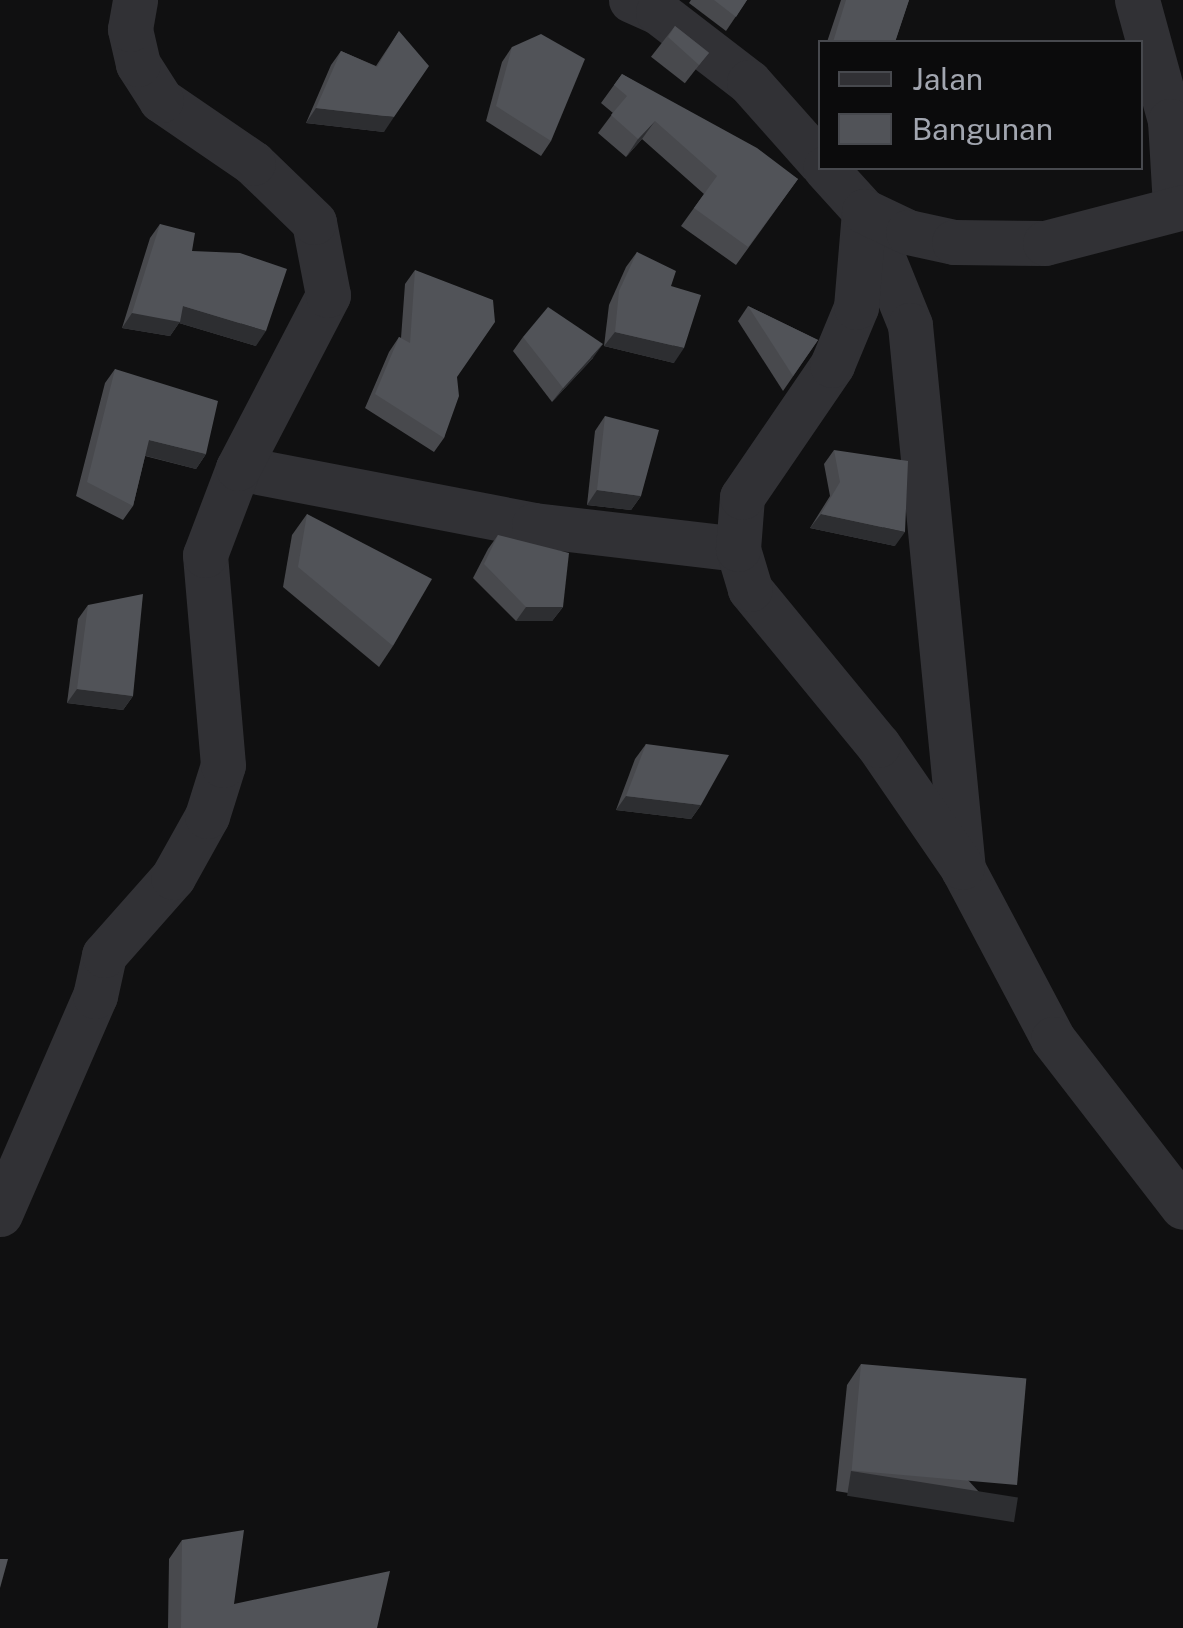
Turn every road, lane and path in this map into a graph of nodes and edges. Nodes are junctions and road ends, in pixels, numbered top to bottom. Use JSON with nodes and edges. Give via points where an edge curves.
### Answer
{"nodes":[{"id":1,"x":135,"y":0,"type":"edge"},
{"id":2,"x":631,"y":0,"type":"edge"},
{"id":3,"x":1137,"y":0,"type":"edge"},
{"id":4,"x":818,"y":159,"type":"edge"},
{"id":5,"x":827,"y":170,"type":"edge"},
{"id":6,"x":1179,"y":206,"type":"edge"},
{"id":7,"x":864,"y":211,"type":"junction"},
{"id":8,"x":238,"y":468,"type":"junction"},
{"id":9,"x":738,"y":549,"type":"junction"},
{"id":10,"x":963,"y":869,"type":"junction"},
{"id":11,"x":1183,"y":1207,"type":"edge"},
{"id":12,"x":0,"y":1214,"type":"edge"}],
"edges":[{"from":1,"to":8,"type":"street","via":[[130,29],[138,64],[161,100],[289,196],[314,222],[324,259],[328,294],[314,331]]},
{"from":2,"to":4,"type":"street","via":[[658,12],[749,82]]},
{"from":3,"to":6,"type":"street","via":[[1170,121]]},
{"from":5,"to":7,"type":"street"},
{"from":6,"to":7,"type":"street","via":[[1045,243],[954,242],[908,232]]},
{"from":7,"to":9,"type":"street","via":[[856,306],[832,365],[742,497]]},
{"from":7,"to":10,"type":"street","via":[[910,325]]},
{"from":8,"to":9,"type":"street","via":[[534,525]]},
{"from":8,"to":12,"type":"street","via":[[204,555],[223,765],[207,816],[173,877],[104,955],[95,996]]},
{"from":9,"to":10,"type":"street","via":[[750,589],[878,745]]},
{"from":10,"to":11,"type":"street","via":[[1053,1039]]}]}
